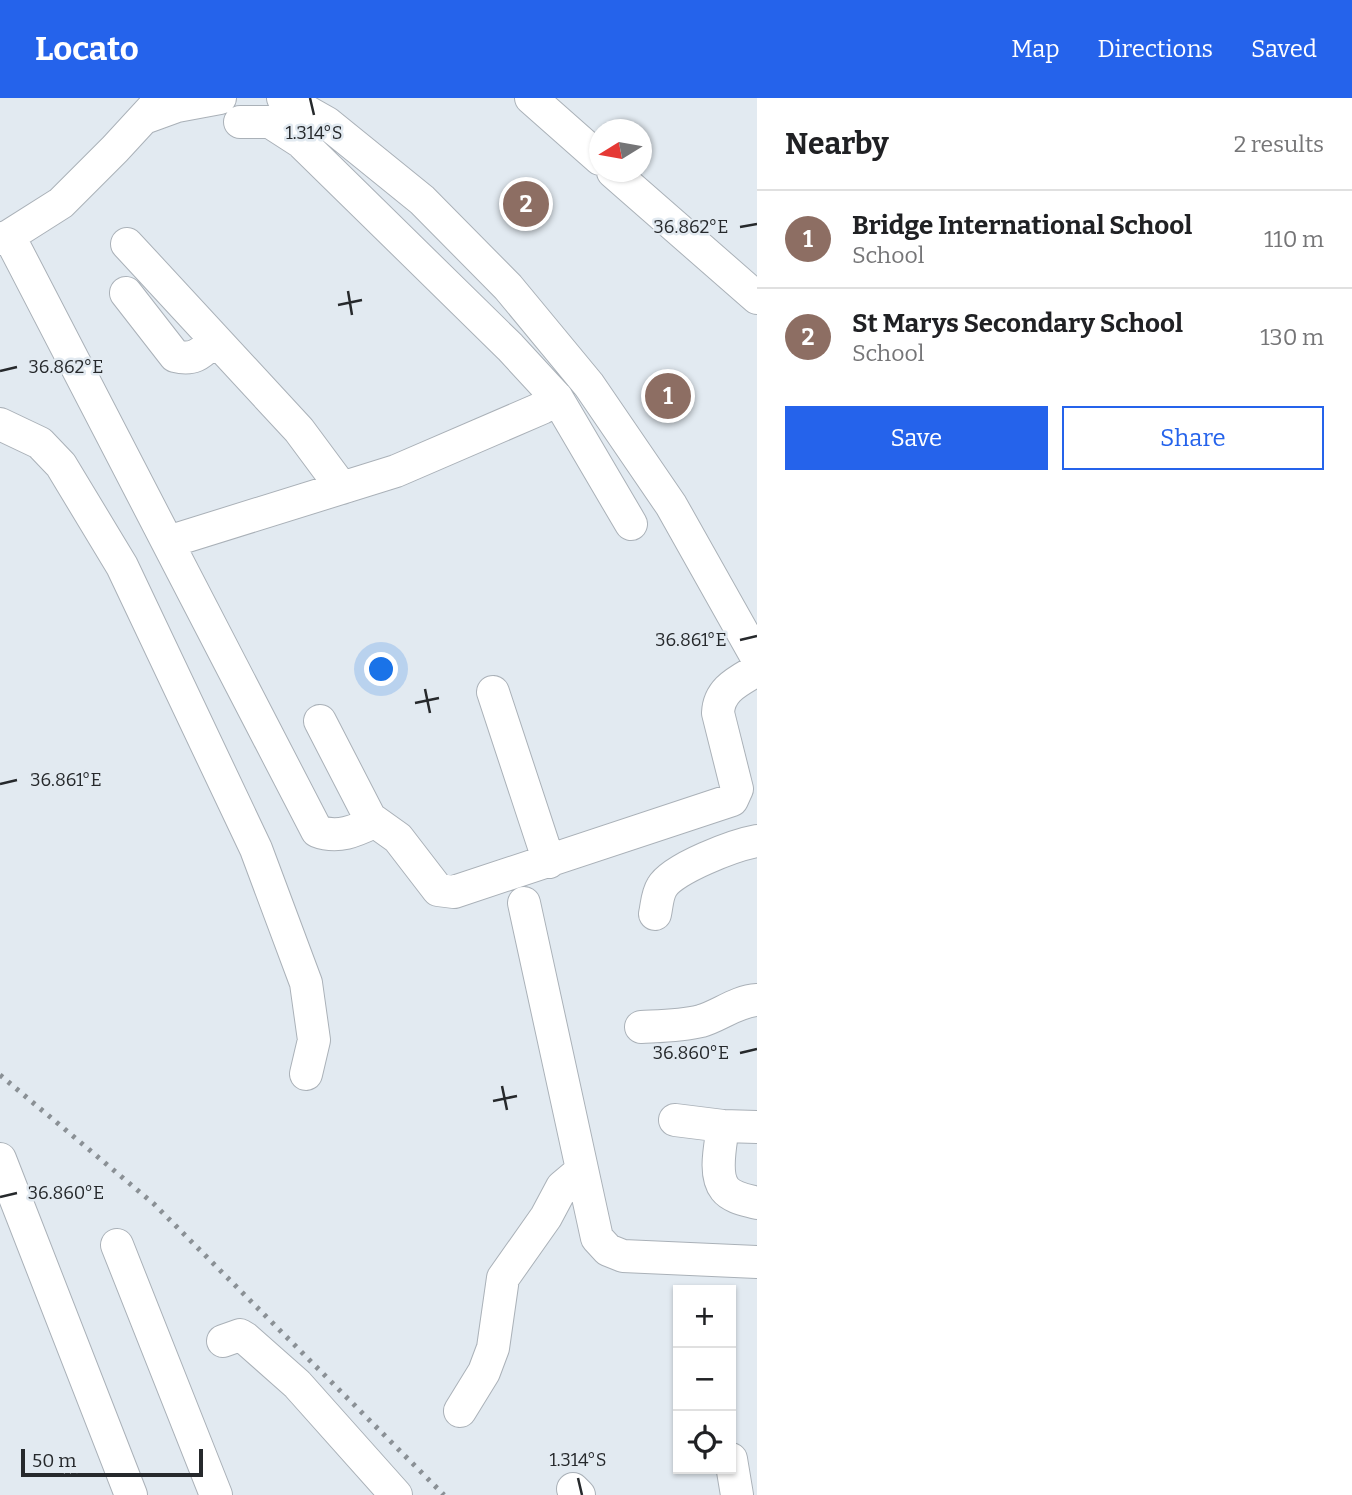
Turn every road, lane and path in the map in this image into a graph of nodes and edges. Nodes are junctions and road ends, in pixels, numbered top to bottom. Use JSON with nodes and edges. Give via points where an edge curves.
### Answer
{"nodes":[{"id":1,"x":220,"y":98,"type":"edge"},
{"id":2,"x":283,"y":98,"type":"edge"},
{"id":3,"x":533,"y":99,"type":"edge"},
{"id":4,"x":153,"y":108,"type":"edge"},
{"id":5,"x":240,"y":122,"type":"dead end"},
{"id":6,"x":589,"y":149,"type":"edge"},
{"id":7,"x":624,"y":182,"type":"edge"},
{"id":8,"x":5,"y":237,"type":"edge"},
{"id":9,"x":127,"y":244,"type":"dead end"},
{"id":10,"x":126,"y":293,"type":"dead end"},
{"id":11,"x":757,"y":298,"type":"edge"},
{"id":12,"x":215,"y":340,"type":"junction"},
{"id":13,"x":556,"y":398,"type":"junction"},
{"id":14,"x":0,"y":424,"type":"edge"},
{"id":15,"x":342,"y":488,"type":"junction"},
{"id":16,"x":631,"y":524,"type":"dead end"},
{"id":17,"x":167,"y":542,"type":"junction"},
{"id":18,"x":757,"y":658,"type":"edge"},
{"id":19,"x":757,"y":670,"type":"edge"},
{"id":20,"x":493,"y":692,"type":"dead end"},
{"id":21,"x":320,"y":721,"type":"dead end"},
{"id":22,"x":374,"y":822,"type":"junction"},
{"id":23,"x":757,"y":841,"type":"edge"},
{"id":24,"x":549,"y":862,"type":"junction"},
{"id":25,"x":524,"y":903,"type":"dead end"},
{"id":26,"x":656,"y":914,"type":"dead end"},
{"id":27,"x":757,"y":1000,"type":"edge"},
{"id":28,"x":641,"y":1027,"type":"dead end"},
{"id":29,"x":306,"y":1074,"type":"dead end"},
{"id":30,"x":675,"y":1120,"type":"dead end"},
{"id":31,"x":723,"y":1126,"type":"junction"},
{"id":32,"x":757,"y":1127,"type":"edge"},
{"id":33,"x":0,"y":1159,"type":"edge"},
{"id":34,"x":581,"y":1171,"type":"junction"},
{"id":35,"x":757,"y":1203,"type":"edge"},
{"id":36,"x":117,"y":1245,"type":"dead end"},
{"id":37,"x":757,"y":1262,"type":"edge"},
{"id":38,"x":223,"y":1341,"type":"dead end"},
{"id":39,"x":460,"y":1412,"type":"dead end"},
{"id":40,"x":734,"y":1474,"type":"edge"},
{"id":41,"x":131,"y":1495,"type":"edge"},
{"id":42,"x":216,"y":1495,"type":"edge"},
{"id":43,"x":396,"y":1495,"type":"edge"},
{"id":44,"x":737,"y":1495,"type":"edge"}],
"edges":[{"from":1,"to":4,"type":"street"},
{"from":2,"to":18,"type":"street","via":[[327,122],[422,200],[508,287],[589,385],[671,505]]},
{"from":3,"to":6,"type":"street"},
{"from":4,"to":8,"type":"street","via":[[61,203]]},
{"from":5,"to":13,"type":"street","via":[[270,122],[301,142]]},
{"from":7,"to":11,"type":"street"},
{"from":8,"to":17,"type":"street"},
{"from":9,"to":12,"type":"street"},
{"from":10,"to":12,"type":"street","via":[[175,356],[197,357]]},
{"from":12,"to":15,"type":"street","via":[[299,430]]},
{"from":13,"to":15,"type":"street","via":[[396,471]]},
{"from":13,"to":16,"type":"street"},
{"from":14,"to":29,"type":"street","via":[[40,443],[61,465],[122,566],[250,837],[306,983],[314,1041]]},
{"from":15,"to":17,"type":"street"},
{"from":17,"to":22,"type":"street","via":[[317,831],[344,834]]},
{"from":19,"to":24,"type":"street","via":[[725,691],[719,703],[737,789],[732,800]]},
{"from":20,"to":24,"type":"street"},
{"from":21,"to":22,"type":"street"},
{"from":22,"to":24,"type":"street","via":[[398,838],[444,892],[469,889]]},
{"from":23,"to":26,"type":"street","via":[[697,862],[663,883]]},
{"from":25,"to":34,"type":"street"},
{"from":27,"to":28,"type":"street","via":[[681,1025]]},
{"from":30,"to":31,"type":"street"},
{"from":31,"to":32,"type":"street"},
{"from":31,"to":35,"type":"street","via":[[719,1169],[725,1189]]},
{"from":33,"to":41,"type":"street"},
{"from":34,"to":37,"type":"street","via":[[597,1238],[608,1250],[623,1256]]},
{"from":34,"to":39,"type":"street","via":[[562,1187],[503,1278],[493,1348]]},
{"from":36,"to":42,"type":"street"},
{"from":38,"to":43,"type":"street","via":[[240,1335],[297,1384]]},
{"from":40,"to":44,"type":"street"}]}
